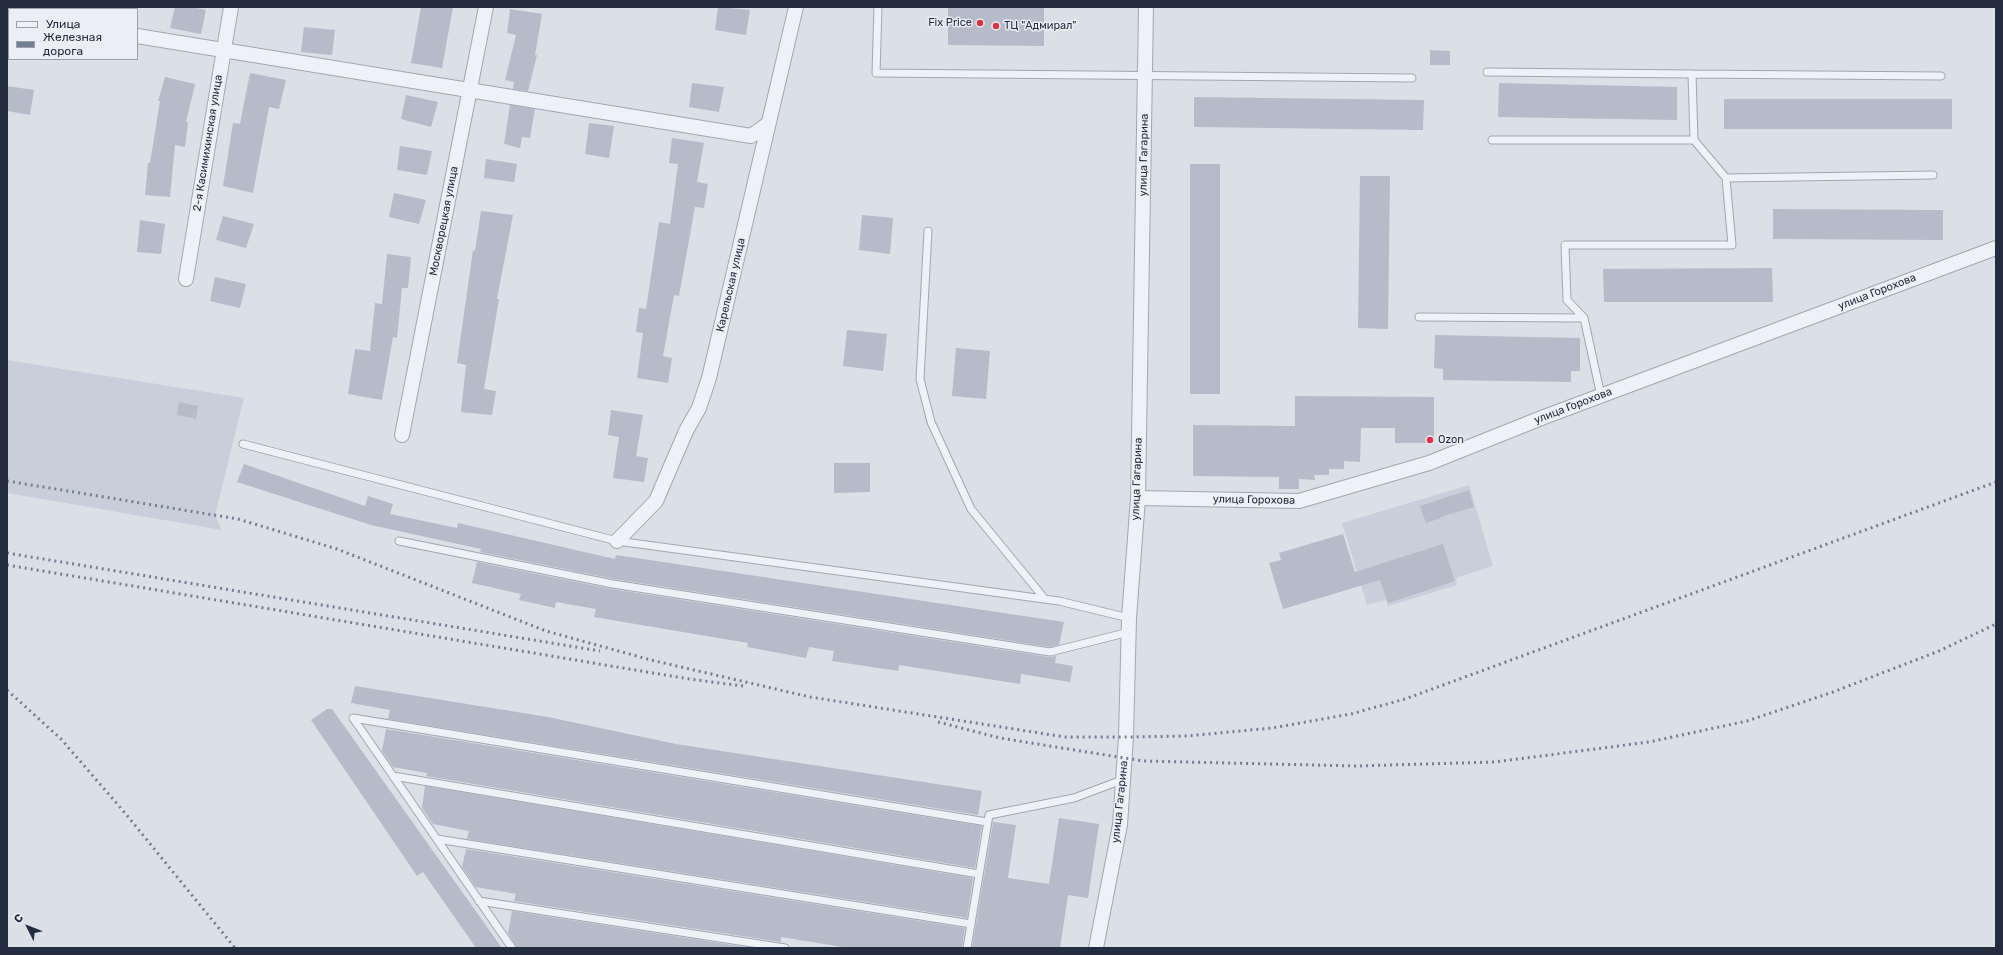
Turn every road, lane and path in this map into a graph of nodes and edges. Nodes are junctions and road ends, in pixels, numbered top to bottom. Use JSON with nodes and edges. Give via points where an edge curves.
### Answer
{"nodes":[{"id":1,"x":231,"y":7,"type":"edge"},
{"id":2,"x":486,"y":7,"type":"edge"},
{"id":3,"x":796,"y":7,"type":"edge"},
{"id":4,"x":878,"y":7,"type":"edge"},
{"id":5,"x":1146,"y":7,"type":"edge"},
{"id":6,"x":138,"y":36,"type":"edge"},
{"id":7,"x":223,"y":51,"type":"junction"},
{"id":8,"x":1487,"y":72,"type":"dead end"},
{"id":9,"x":1692,"y":74,"type":"junction"},
{"id":10,"x":1145,"y":76,"type":"junction"},
{"id":11,"x":1941,"y":76,"type":"dead end"},
{"id":12,"x":1412,"y":78,"type":"dead end"},
{"id":13,"x":468,"y":90,"type":"junction"},
{"id":14,"x":768,"y":124,"type":"junction"},
{"id":15,"x":1492,"y":140,"type":"dead end"},
{"id":16,"x":1694,"y":140,"type":"junction"},
{"id":17,"x":1933,"y":175,"type":"dead end"},
{"id":18,"x":1726,"y":178,"type":"junction"},
{"id":19,"x":928,"y":231,"type":"dead end"},
{"id":20,"x":1996,"y":248,"type":"edge"},
{"id":21,"x":186,"y":279,"type":"dead end"},
{"id":22,"x":1419,"y":317,"type":"dead end"},
{"id":23,"x":1584,"y":318,"type":"junction"},
{"id":24,"x":1600,"y":396,"type":"junction"},
{"id":25,"x":402,"y":435,"type":"dead end"},
{"id":26,"x":243,"y":444,"type":"dead end"},
{"id":27,"x":1138,"y":498,"type":"junction"},
{"id":28,"x":399,"y":541,"type":"dead end"},
{"id":29,"x":617,"y":541,"type":"junction"},
{"id":30,"x":1044,"y":598,"type":"junction"},
{"id":31,"x":1129,"y":618,"type":"junction"},
{"id":32,"x":1129,"y":632,"type":"junction"},
{"id":33,"x":393,"y":776,"type":"junction"},
{"id":34,"x":1122,"y":780,"type":"junction"},
{"id":35,"x":988,"y":822,"type":"junction"},
{"id":36,"x":437,"y":839,"type":"junction"},
{"id":37,"x":979,"y":874,"type":"junction"},
{"id":38,"x":479,"y":901,"type":"junction"},
{"id":39,"x":970,"y":924,"type":"junction"},
{"id":40,"x":512,"y":948,"type":"edge"},
{"id":41,"x":785,"y":948,"type":"edge"},
{"id":42,"x":966,"y":948,"type":"edge"},
{"id":43,"x":1096,"y":948,"type":"edge"}],
"edges":[{"from":1,"to":7,"type":"street","name":"2-я Касимихинская улица"},
{"from":2,"to":13,"type":"street","name":"Москворецкая улица"},
{"from":3,"to":14,"type":"street","name":"Карельская улица"},
{"from":4,"to":10,"type":"lane","via":[[876,73]]},
{"from":5,"to":10,"type":"street","name":"улица Гагарина"},
{"from":6,"to":7,"type":"street"},
{"from":7,"to":13,"type":"street"},
{"from":7,"to":21,"type":"street","name":"2-я Касимихинская улица"},
{"from":8,"to":9,"type":"lane"},
{"from":9,"to":11,"type":"lane"},
{"from":9,"to":16,"type":"lane"},
{"from":10,"to":12,"type":"lane"},
{"from":10,"to":27,"type":"street","name":"улица Гагарина"},
{"from":13,"to":14,"type":"street","via":[[751,136]]},
{"from":13,"to":25,"type":"street","name":"Москворецкая улица"},
{"from":14,"to":29,"type":"street","name":"Карельская улица","via":[[709,378],[699,408],[686,431],[656,501]]},
{"from":15,"to":16,"type":"lane"},
{"from":16,"to":18,"type":"lane"},
{"from":17,"to":18,"type":"lane"},
{"from":18,"to":23,"type":"lane","via":[[1732,245],[1565,245],[1567,300]]},
{"from":19,"to":30,"type":"lane","via":[[920,379],[931,422],[971,509]]},
{"from":20,"to":24,"type":"street","name":"улица Горохова"},
{"from":22,"to":23,"type":"lane"},
{"from":23,"to":24,"type":"lane"},
{"from":24,"to":27,"type":"street","name":"улица Горохова","via":[[1429,463],[1299,501]]},
{"from":26,"to":29,"type":"lane"},
{"from":27,"to":31,"type":"street","name":"улица Гагарина"},
{"from":28,"to":32,"type":"lane","via":[[613,584],[1050,652]]},
{"from":29,"to":30,"type":"lane"},
{"from":30,"to":31,"type":"lane"},
{"from":31,"to":32,"type":"street","name":"улица Гагарина"},
{"from":32,"to":34,"type":"street","name":"улица Гагарина"},
{"from":33,"to":35,"type":"lane","via":[[353,718]]},
{"from":33,"to":36,"type":"lane"},
{"from":33,"to":37,"type":"lane"},
{"from":34,"to":35,"type":"lane","via":[[1074,798],[989,815]]},
{"from":34,"to":43,"type":"street","name":"улица Гагарина","via":[[1120,825]]},
{"from":35,"to":37,"type":"lane"},
{"from":36,"to":38,"type":"lane"},
{"from":36,"to":39,"type":"lane"},
{"from":37,"to":39,"type":"lane"},
{"from":38,"to":40,"type":"lane"},
{"from":38,"to":41,"type":"lane"},
{"from":39,"to":42,"type":"lane"}]}
